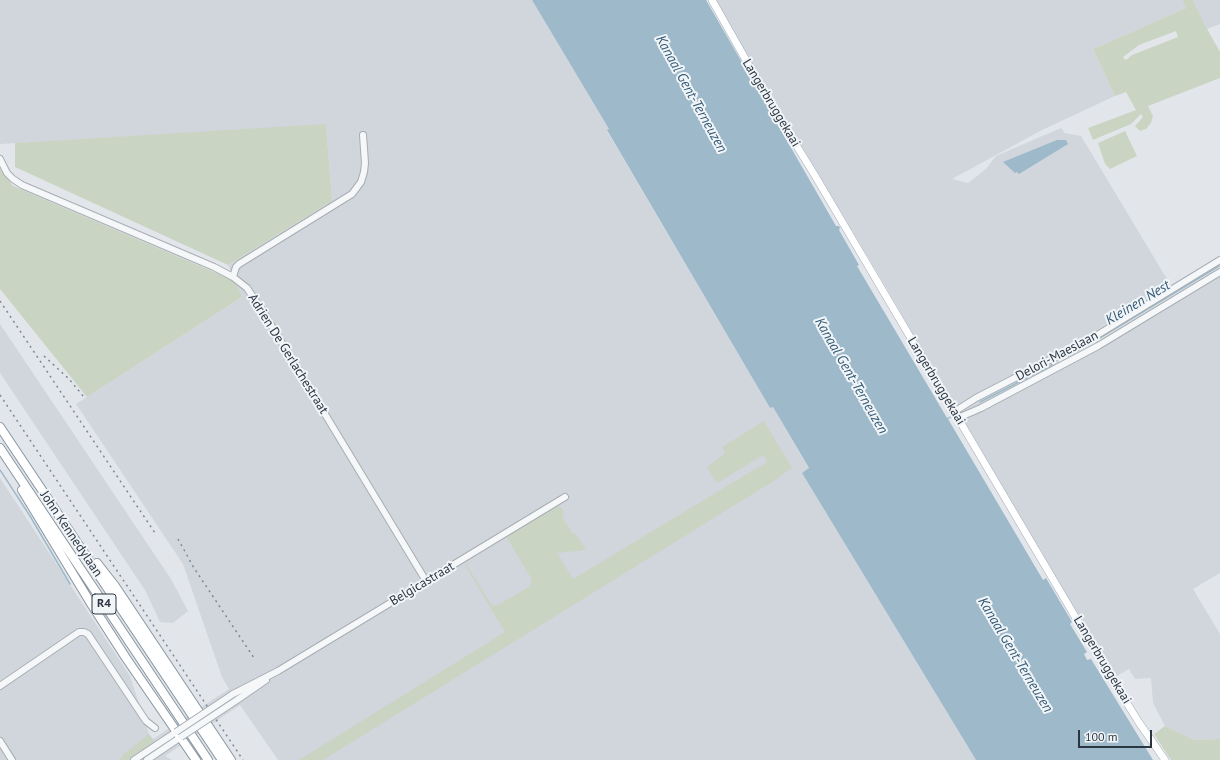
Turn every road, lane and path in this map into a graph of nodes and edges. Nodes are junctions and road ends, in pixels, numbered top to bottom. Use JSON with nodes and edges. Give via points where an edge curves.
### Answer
{"nodes":[{"id":1,"x":712,"y":0,"type":"edge"},
{"id":2,"x":363,"y":135,"type":"dead end"},
{"id":3,"x":0,"y":159,"type":"edge"},
{"id":4,"x":1220,"y":260,"type":"edge"},
{"id":5,"x":1220,"y":272,"type":"edge"},
{"id":6,"x":232,"y":276,"type":"junction"},
{"id":7,"x":954,"y":412,"type":"junction"},
{"id":8,"x":958,"y":418,"type":"junction"},
{"id":9,"x":0,"y":427,"type":"edge"},
{"id":10,"x":0,"y":448,"type":"edge"},
{"id":11,"x":0,"y":456,"type":"edge"},
{"id":12,"x":20,"y":486,"type":"junction"},
{"id":13,"x":565,"y":497,"type":"dead end"},
{"id":14,"x":60,"y":517,"type":"junction"},
{"id":15,"x":426,"y":581,"type":"junction"},
{"id":16,"x":0,"y":686,"type":"edge"},
{"id":17,"x":204,"y":718,"type":"junction"},
{"id":18,"x":155,"y":728,"type":"dead end"},
{"id":19,"x":180,"y":737,"type":"junction"},
{"id":20,"x":0,"y":741,"type":"edge"},
{"id":21,"x":159,"y":748,"type":"junction"},
{"id":22,"x":12,"y":760,"type":"edge"},
{"id":23,"x":134,"y":760,"type":"edge"},
{"id":24,"x":147,"y":760,"type":"edge"},
{"id":25,"x":196,"y":760,"type":"edge"},
{"id":26,"x":202,"y":760,"type":"edge"},
{"id":27,"x":208,"y":760,"type":"edge"},
{"id":28,"x":222,"y":760,"type":"edge"},
{"id":29,"x":231,"y":760,"type":"edge"},
{"id":30,"x":1165,"y":760,"type":"edge"}],
"edges":[{"from":1,"to":7,"type":"main road","name":"Langerbruggekaai"},
{"from":2,"to":6,"type":"street","via":[[364,172],[361,182],[352,194],[240,264]]},
{"from":3,"to":6,"type":"street","name":"Adrien De Gerlachestraat","via":[[7,172],[22,185]]},
{"from":4,"to":7,"type":"street","name":"Delori-Maeslaan","via":[[1094,337]]},
{"from":5,"to":8,"type":"street","name":"Delori-Maeslaan","via":[[1098,346]]},
{"from":6,"to":15,"type":"street","name":"Adrien De Gerlachestraat","via":[[247,288],[261,308]]},
{"from":7,"to":8,"type":"main road","name":"Langerbruggekaai"},
{"from":8,"to":30,"type":"main road","name":"Langerbruggekaai","via":[[1106,669]]},
{"from":9,"to":14,"type":"highway","name":"John Kennedylaan","number":"R4"},
{"from":10,"to":27,"type":"highway","name":"John Kennedylaan","number":"R4"},
{"from":11,"to":12,"type":"highway","name":"John Kennedylaan","number":"R4"},
{"from":12,"to":19,"type":"highway","via":[[90,602]]},
{"from":12,"to":26,"type":"highway","name":"John Kennedylaan","number":"R4"},
{"from":13,"to":15,"type":"street","name":"Belgicastraat"},
{"from":14,"to":17,"type":"highway","number":"R4","via":[[115,586]]},
{"from":14,"to":28,"type":"highway","name":"John Kennedylaan","number":"R4"},
{"from":15,"to":17,"type":"street","name":"Belgicastraat","bridge":true},
{"from":16,"to":18,"type":"street","via":[[79,632],[84,632],[88,634],[146,721]]},
{"from":17,"to":19,"type":"street","name":"Belgicastraat","bridge":true},
{"from":17,"to":29,"type":"highway"},
{"from":19,"to":21,"type":"street","name":"Belgicastraat"},
{"from":19,"to":25,"type":"highway"},
{"from":20,"to":22,"type":"street"},
{"from":21,"to":23,"type":"street"},
{"from":21,"to":24,"type":"street"}]}
